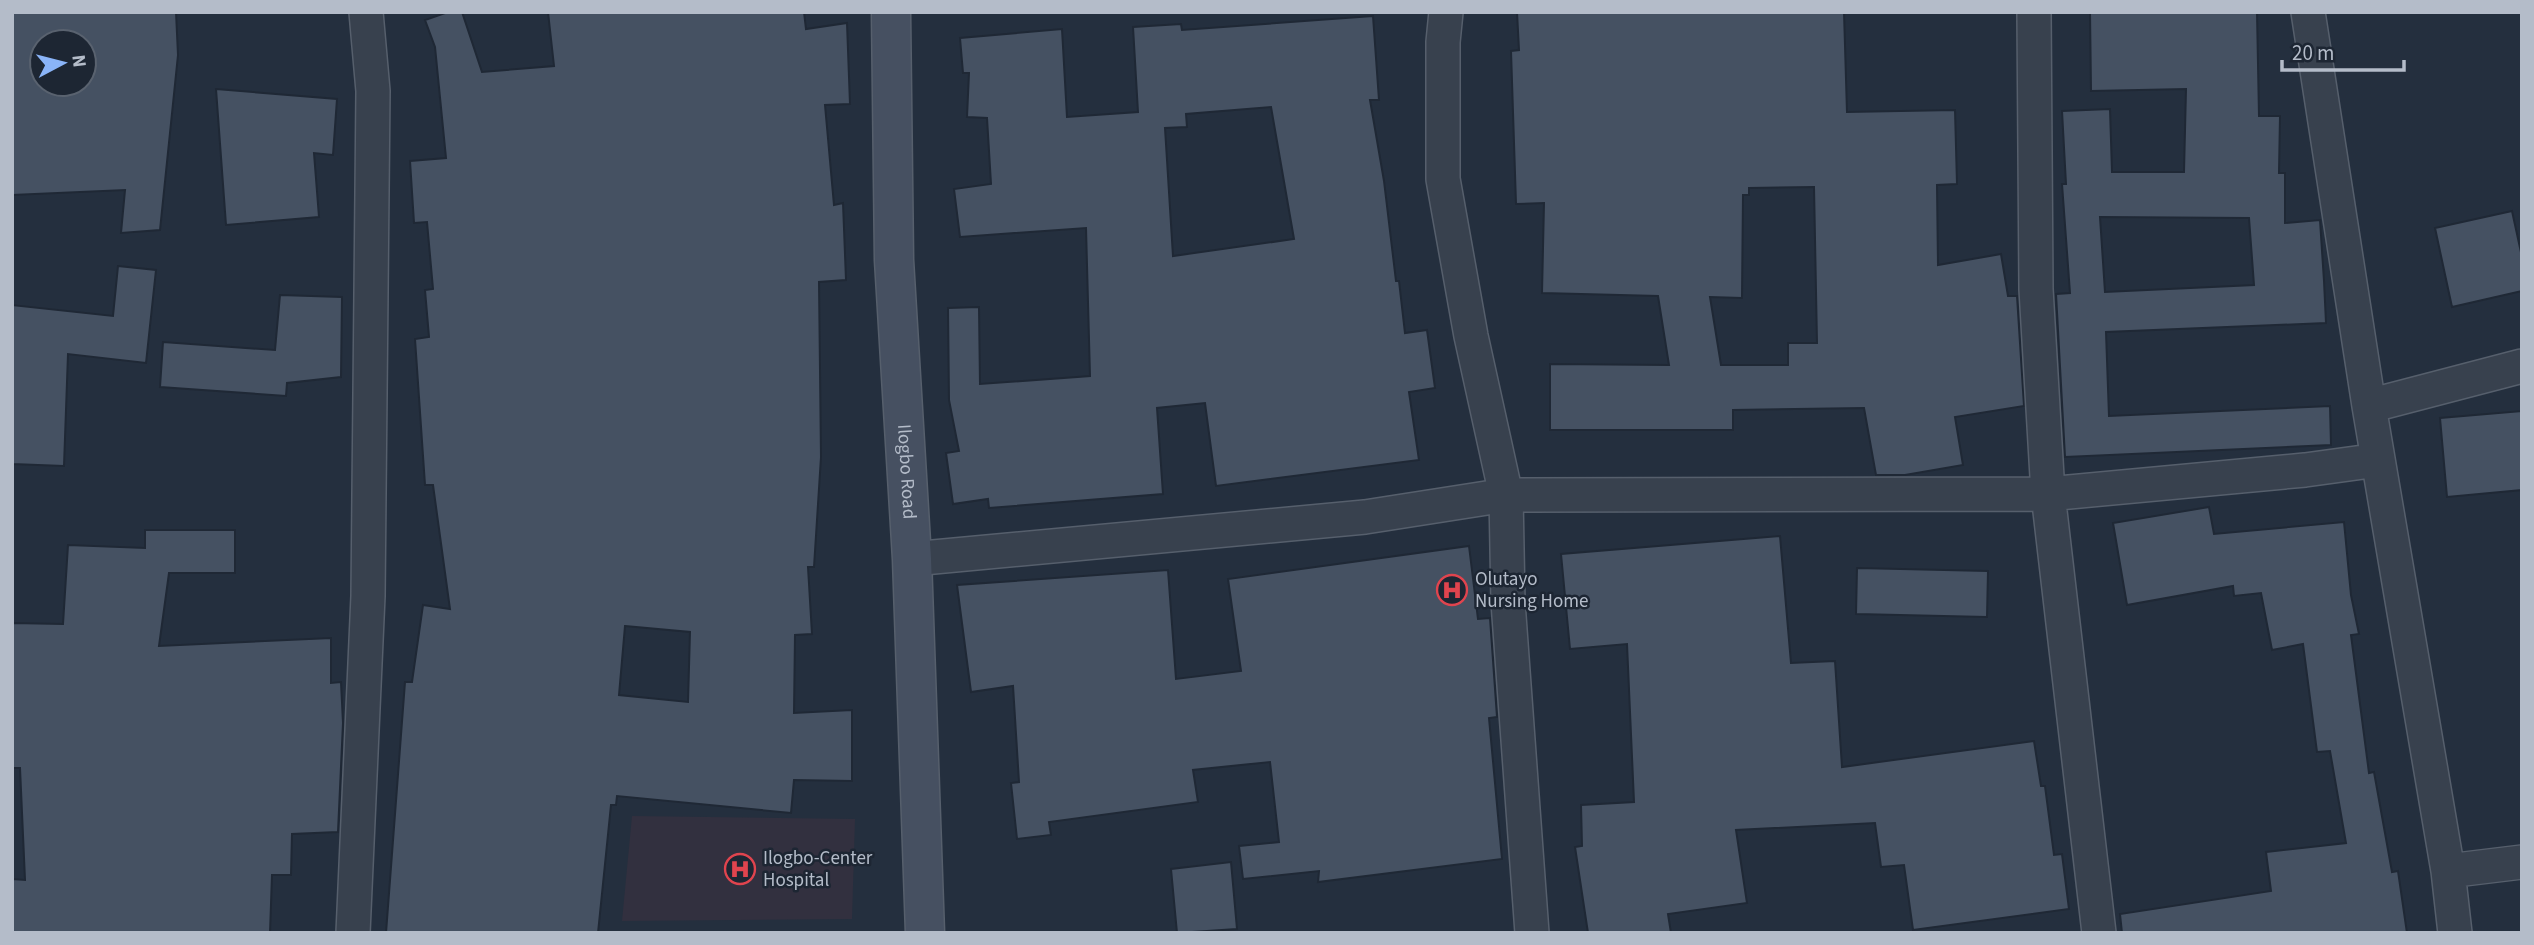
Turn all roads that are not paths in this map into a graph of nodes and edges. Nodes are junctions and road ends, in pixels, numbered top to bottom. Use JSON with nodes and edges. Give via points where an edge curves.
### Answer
{"nodes":[{"id":1,"x":366,"y":12,"type":"edge"},
{"id":2,"x":891,"y":12,"type":"edge"},
{"id":3,"x":1446,"y":12,"type":"edge"},
{"id":4,"x":2035,"y":12,"type":"edge"},
{"id":5,"x":2308,"y":12,"type":"edge"},
{"id":6,"x":2522,"y":366,"type":"edge"},
{"id":7,"x":2369,"y":406,"type":"junction"},
{"id":8,"x":2378,"y":460,"type":"junction"},
{"id":9,"x":2048,"y":494,"type":"junction"},
{"id":10,"x":1506,"y":495,"type":"junction"},
{"id":11,"x":912,"y":559,"type":"junction"},
{"id":12,"x":2522,"y":862,"type":"edge"},
{"id":13,"x":2448,"y":871,"type":"junction"},
{"id":14,"x":353,"y":933,"type":"edge"},
{"id":15,"x":925,"y":933,"type":"edge"},
{"id":16,"x":1532,"y":933,"type":"edge"},
{"id":17,"x":2099,"y":933,"type":"edge"},
{"id":18,"x":2455,"y":933,"type":"edge"}],
"edges":[{"from":1,"to":14,"type":"street","via":[[373,91],[368,596]]},
{"from":2,"to":11,"type":"main road","name":"Ilogbo Road","via":[[894,260]]},
{"from":3,"to":10,"type":"street","via":[[1443,178]]},
{"from":4,"to":9,"type":"street","via":[[2036,289]]},
{"from":5,"to":7,"type":"street"},
{"from":6,"to":7,"type":"street"},
{"from":7,"to":8,"type":"street"},
{"from":8,"to":9,"type":"street"},
{"from":8,"to":13,"type":"street"},
{"from":9,"to":10,"type":"street"},
{"from":9,"to":17,"type":"street"},
{"from":10,"to":11,"type":"street","via":[[1366,517]]},
{"from":10,"to":16,"type":"street","via":[[1508,602]]},
{"from":11,"to":15,"type":"main road","name":"Ilogbo Road"},
{"from":12,"to":13,"type":"street"},
{"from":13,"to":18,"type":"street"}]}
